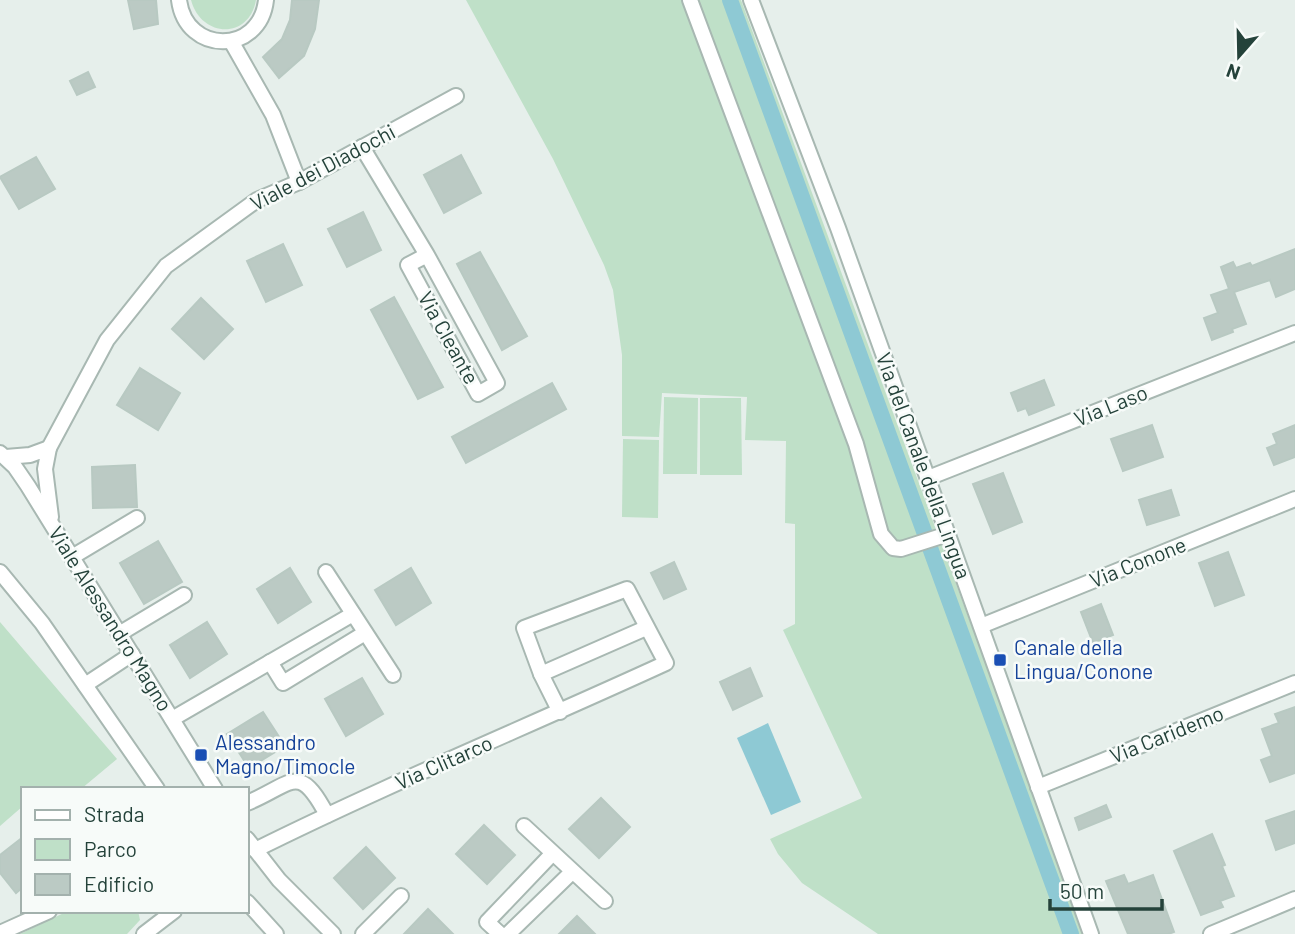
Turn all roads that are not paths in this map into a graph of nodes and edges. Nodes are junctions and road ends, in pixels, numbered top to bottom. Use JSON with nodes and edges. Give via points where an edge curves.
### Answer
{"nodes":[{"id":1,"x":179,"y":0,"type":"edge"},
{"id":2,"x":266,"y":0,"type":"edge"},
{"id":3,"x":690,"y":0,"type":"edge"},
{"id":4,"x":751,"y":0,"type":"edge"},
{"id":5,"x":231,"y":41,"type":"junction"},
{"id":6,"x":456,"y":96,"type":"dead end"},
{"id":7,"x":362,"y":147,"type":"junction"},
{"id":8,"x":299,"y":181,"type":"junction"},
{"id":9,"x":427,"y":255,"type":"junction"},
{"id":10,"x":1295,"y":333,"type":"edge"},
{"id":11,"x":49,"y":448,"type":"junction"},
{"id":12,"x":3,"y":455,"type":"edge"},
{"id":13,"x":928,"y":478,"type":"junction"},
{"id":14,"x":1295,"y":499,"type":"edge"},
{"id":15,"x":137,"y":518,"type":"dead end"},
{"id":16,"x":52,"y":526,"type":"junction"},
{"id":17,"x":941,"y":536,"type":"junction"},
{"id":18,"x":72,"y":557,"type":"junction"},
{"id":19,"x":0,"y":572,"type":"edge"},
{"id":20,"x":326,"y":572,"type":"dead end"},
{"id":21,"x":184,"y":595,"type":"dead end"},
{"id":22,"x":353,"y":614,"type":"junction"},
{"id":23,"x":981,"y":626,"type":"junction"},
{"id":24,"x":646,"y":628,"type":"junction"},
{"id":25,"x":365,"y":633,"type":"junction"},
{"id":26,"x":120,"y":634,"type":"junction"},
{"id":27,"x":132,"y":654,"type":"junction"},
{"id":28,"x":270,"y":662,"type":"junction"},
{"id":29,"x":541,"y":674,"type":"junction"},
{"id":30,"x":393,"y":675,"type":"dead end"},
{"id":31,"x":1295,"y":683,"type":"edge"},
{"id":32,"x":85,"y":685,"type":"junction"},
{"id":33,"x":560,"y":712,"type":"junction"},
{"id":34,"x":173,"y":719,"type":"junction"},
{"id":35,"x":156,"y":787,"type":"edge"},
{"id":36,"x":214,"y":787,"type":"edge"},
{"id":37,"x":1038,"y":787,"type":"junction"},
{"id":38,"x":248,"y":803,"type":"edge"},
{"id":39,"x":327,"y":815,"type":"junction"},
{"id":40,"x":524,"y":826,"type":"dead end"},
{"id":41,"x":251,"y":845,"type":"edge"},
{"id":42,"x":552,"y":854,"type":"junction"},
{"id":43,"x":572,"y":872,"type":"junction"},
{"id":44,"x":401,"y":896,"type":"dead end"},
{"id":45,"x":1295,"y":899,"type":"edge"},
{"id":46,"x":605,"y":901,"type":"dead end"},
{"id":47,"x":248,"y":903,"type":"edge"},
{"id":48,"x":45,"y":913,"type":"edge"},
{"id":49,"x":171,"y":913,"type":"edge"},
{"id":50,"x":149,"y":930,"type":"edge"},
{"id":51,"x":0,"y":933,"type":"edge"},
{"id":52,"x":276,"y":934,"type":"edge"},
{"id":53,"x":333,"y":934,"type":"edge"},
{"id":54,"x":363,"y":934,"type":"edge"},
{"id":55,"x":500,"y":934,"type":"edge"},
{"id":56,"x":508,"y":934,"type":"edge"},
{"id":57,"x":1091,"y":934,"type":"edge"},
{"id":58,"x":1210,"y":934,"type":"edge"}],
"edges":[{"from":1,"to":5,"type":"street","via":[[185,20],[197,33]]},
{"from":2,"to":5,"type":"street","via":[[253,30]]},
{"from":3,"to":17,"type":"street","via":[[856,444],[881,534],[893,548]]},
{"from":4,"to":13,"type":"street","name":"Via del Canale della Lingua"},
{"from":5,"to":8,"type":"street","via":[[273,114]]},
{"from":6,"to":7,"type":"street","name":"Viale dei Diadochi"},
{"from":7,"to":8,"type":"street","name":"Viale dei Diadochi"},
{"from":7,"to":9,"type":"street","name":"Via Cleante"},
{"from":8,"to":11,"type":"street","name":"Viale dei Diadochi","via":[[257,200],[166,266],[107,340]]},
{"from":9,"to":9,"type":"street","name":"Via Cleante","via":[[408,265],[478,394],[497,383]]},
{"from":10,"to":13,"type":"street","name":"Via Laso"},
{"from":11,"to":12,"type":"street","via":[[30,455]]},
{"from":11,"to":16,"type":"street","name":"Viale dei Diadochi","via":[[45,469]]},
{"from":12,"to":16,"type":"street","name":"Viale Alessandro Magno","via":[[19,472]]},
{"from":13,"to":17,"type":"street","name":"Via del Canale della Lingua"},
{"from":14,"to":23,"type":"street","name":"Via Conone"},
{"from":15,"to":18,"type":"street"},
{"from":16,"to":18,"type":"street","name":"Viale Alessandro Magno"},
{"from":17,"to":23,"type":"street","name":"Via del Canale della Lingua"},
{"from":18,"to":26,"type":"street","name":"Viale Alessandro Magno"},
{"from":19,"to":32,"type":"street"},
{"from":20,"to":22,"type":"street"},
{"from":21,"to":26,"type":"street"},
{"from":22,"to":25,"type":"street"},
{"from":22,"to":28,"type":"street"},
{"from":23,"to":37,"type":"street","name":"Via del Canale della Lingua"},
{"from":24,"to":29,"type":"street"},
{"from":24,"to":29,"type":"street","name":"Via Clitarco","via":[[627,589],[524,628]]},
{"from":24,"to":33,"type":"street","name":"Via Clitarco","via":[[666,663]]},
{"from":25,"to":28,"type":"street","via":[[283,683]]},
{"from":25,"to":30,"type":"street"},
{"from":26,"to":27,"type":"street","name":"Viale Alessandro Magno"},
{"from":27,"to":32,"type":"street"},
{"from":27,"to":34,"type":"street","name":"Viale Alessandro Magno"},
{"from":28,"to":34,"type":"street"},
{"from":29,"to":33,"type":"street","name":"Via Clitarco"},
{"from":31,"to":37,"type":"street","name":"Via Caridemo"},
{"from":32,"to":35,"type":"street"},
{"from":33,"to":39,"type":"street","name":"Via Clitarco"},
{"from":34,"to":36,"type":"street","name":"Viale Alessandro Magno"},
{"from":37,"to":57,"type":"street","name":"Via del Canale della Lingua"},
{"from":38,"to":39,"type":"street","via":[[300,781],[314,791]]},
{"from":39,"to":41,"type":"street","name":"Via Clitarco"},
{"from":40,"to":42,"type":"street"},
{"from":41,"to":53,"type":"street"},
{"from":42,"to":43,"type":"street"},
{"from":42,"to":55,"type":"street","via":[[487,922]]},
{"from":43,"to":46,"type":"street"},
{"from":43,"to":56,"type":"street"},
{"from":44,"to":54,"type":"street"},
{"from":45,"to":58,"type":"street"},
{"from":47,"to":52,"type":"street"},
{"from":48,"to":51,"type":"street"},
{"from":49,"to":50,"type":"street"}]}
